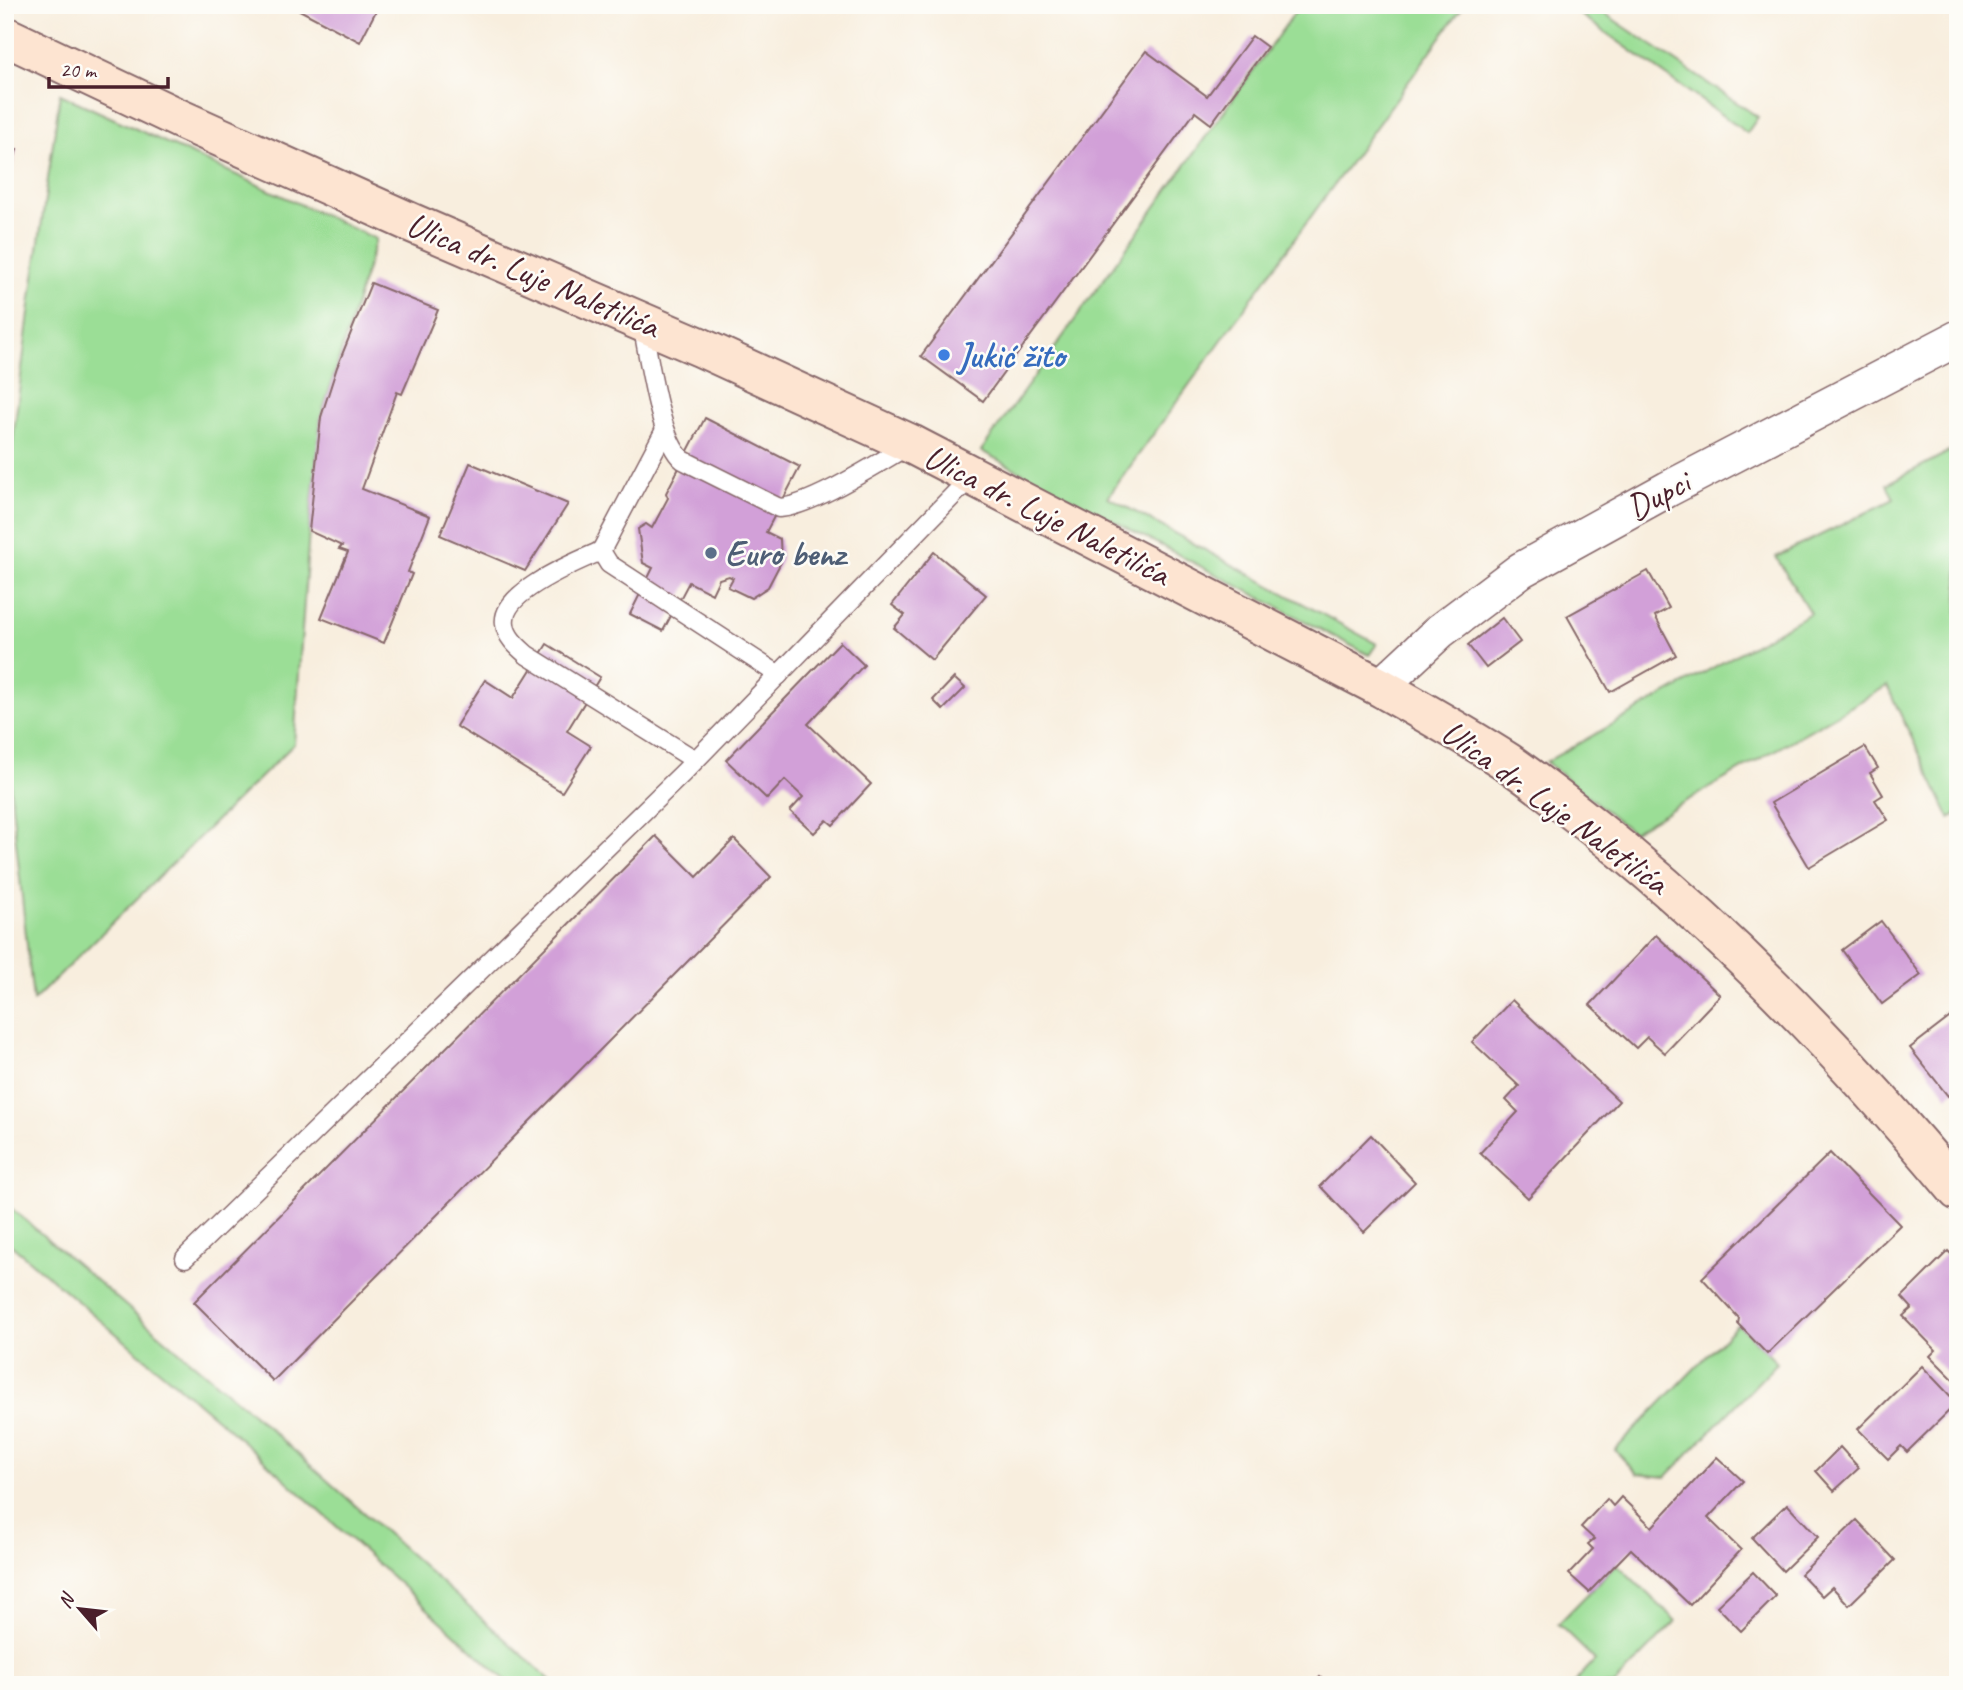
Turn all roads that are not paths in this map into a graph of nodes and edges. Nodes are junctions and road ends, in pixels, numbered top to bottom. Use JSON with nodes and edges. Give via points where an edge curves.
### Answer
{"nodes":[{"id":1,"x":5,"y":36,"type":"edge"},
{"id":2,"x":642,"y":322,"type":"junction"},
{"id":3,"x":1958,"y":338,"type":"edge"},
{"id":4,"x":665,"y":430,"type":"junction"},
{"id":5,"x":911,"y":444,"type":"junction"},
{"id":6,"x":973,"y":475,"type":"junction"},
{"id":7,"x":601,"y":551,"type":"junction"},
{"id":8,"x":779,"y":675,"type":"junction"},
{"id":9,"x":1380,"y":687,"type":"junction"},
{"id":10,"x":695,"y":760,"type":"junction"},
{"id":11,"x":1958,"y":1191,"type":"edge"},
{"id":12,"x":185,"y":1258,"type":"dead end"}],
"edges":[{"from":1,"to":2,"type":"street","name":"Ulica dr. Luje Naletilića","via":[[285,167]]},
{"from":2,"to":4,"type":"lane"},
{"from":2,"to":5,"type":"street","name":"Ulica dr. Luje Naletilića"},
{"from":3,"to":9,"type":"street","name":"Dupci","via":[[1521,570],[1440,631]]},
{"from":4,"to":5,"type":"lane","via":[[677,456],[779,508],[809,500]]},
{"from":4,"to":7,"type":"lane"},
{"from":5,"to":6,"type":"street","name":"Ulica dr. Luje Naletilića"},
{"from":6,"to":8,"type":"lane"},
{"from":6,"to":9,"type":"street","name":"Ulica dr. Luje Naletilića"},
{"from":7,"to":8,"type":"lane","via":[[620,572]]},
{"from":7,"to":10,"type":"lane","via":[[548,575],[524,592],[506,614],[508,633],[527,655]]},
{"from":8,"to":10,"type":"lane"},
{"from":9,"to":11,"type":"street","name":"Ulica dr. Luje Naletilića","via":[[1509,764],[1677,896],[1801,1014]]},
{"from":10,"to":12,"type":"lane"}]}
